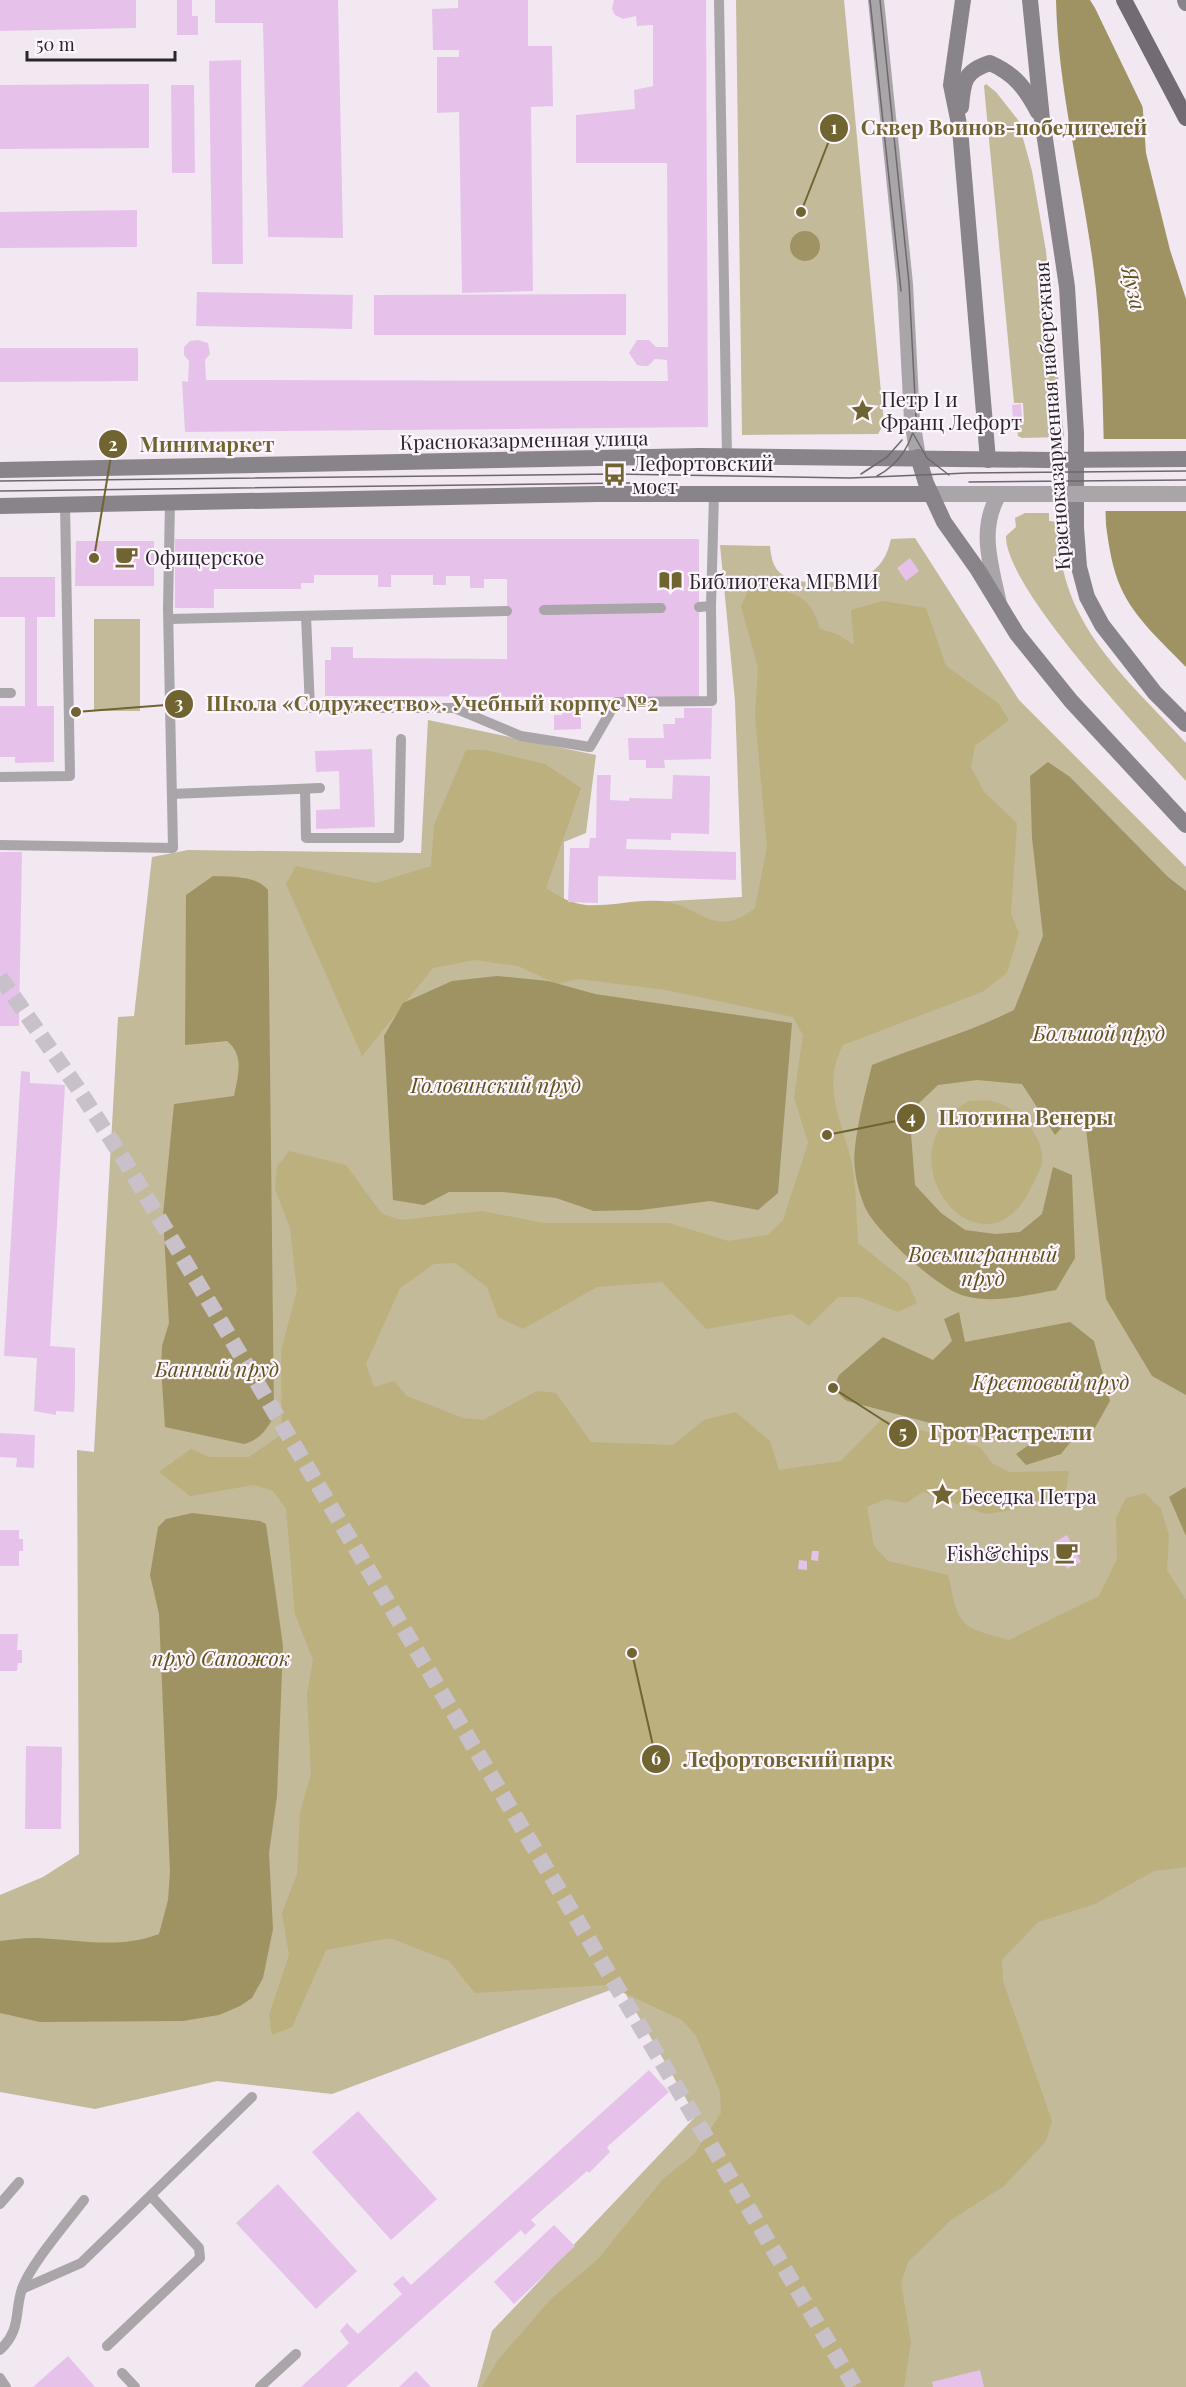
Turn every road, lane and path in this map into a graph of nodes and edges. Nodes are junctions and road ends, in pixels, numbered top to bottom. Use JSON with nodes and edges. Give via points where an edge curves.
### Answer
{"nodes":[{"id":1,"x":719,"y":0,"type":"edge"},
{"id":2,"x":876,"y":0,"type":"edge"},
{"id":3,"x":963,"y":0,"type":"edge"},
{"id":4,"x":1030,"y":0,"type":"edge"},
{"id":5,"x":1124,"y":0,"type":"edge"},
{"id":6,"x":1186,"y":118,"type":"edge"},
{"id":7,"x":1042,"y":119,"type":"junction"},
{"id":8,"x":960,"y":129,"type":"junction"},
{"id":9,"x":727,"y":457,"type":"junction"},
{"id":10,"x":918,"y":458,"type":"junction"},
{"id":11,"x":1186,"y":459,"type":"edge"},
{"id":12,"x":988,"y":460,"type":"junction"},
{"id":13,"x":0,"y":470,"type":"edge"},
{"id":14,"x":714,"y":494,"type":"junction"},
{"id":15,"x":931,"y":494,"type":"junction"},
{"id":16,"x":999,"y":494,"type":"junction"},
{"id":17,"x":1186,"y":494,"type":"edge"},
{"id":18,"x":170,"y":501,"type":"junction"},
{"id":19,"x":65,"y":504,"type":"junction"},
{"id":20,"x":0,"y":506,"type":"edge"},
{"id":21,"x":1000,"y":604,"type":"junction"},
{"id":22,"x":711,"y":606,"type":"junction"},
{"id":23,"x":699,"y":607,"type":"dead end"},
{"id":24,"x":661,"y":608,"type":"dead end"},
{"id":25,"x":544,"y":610,"type":"dead end"},
{"id":26,"x":507,"y":611,"type":"dead end"},
{"id":27,"x":306,"y":616,"type":"junction"},
{"id":28,"x":169,"y":619,"type":"junction"},
{"id":29,"x":1186,"y":724,"type":"edge"},
{"id":30,"x":401,"y":739,"type":"dead end"},
{"id":31,"x":0,"y":777,"type":"edge"},
{"id":32,"x":320,"y":788,"type":"dead end"},
{"id":33,"x":305,"y":789,"type":"junction"},
{"id":34,"x":172,"y":794,"type":"junction"},
{"id":35,"x":1186,"y":825,"type":"edge"},
{"id":36,"x":0,"y":845,"type":"edge"},
{"id":37,"x":252,"y":2097,"type":"dead end"},
{"id":38,"x":19,"y":2182,"type":"dead end"},
{"id":39,"x":150,"y":2196,"type":"junction"},
{"id":40,"x":84,"y":2200,"type":"dead end"},
{"id":41,"x":0,"y":2204,"type":"edge"},
{"id":42,"x":22,"y":2289,"type":"junction"},
{"id":43,"x":107,"y":2346,"type":"dead end"},
{"id":44,"x":0,"y":2350,"type":"edge"},
{"id":45,"x":297,"y":2354,"type":"dead end"},
{"id":46,"x":122,"y":2373,"type":"dead end"},
{"id":47,"x":0,"y":2378,"type":"edge"},
{"id":48,"x":6,"y":2387,"type":"edge"},
{"id":49,"x":135,"y":2387,"type":"edge"},
{"id":50,"x":260,"y":2387,"type":"edge"}],
"edges":[{"from":1,"to":9,"type":"lane"},
{"from":2,"to":10,"type":"street"},
{"from":3,"to":8,"type":"main road","via":[[951,85]]},
{"from":4,"to":7,"type":"main road","name":"Красноказарменная набережная"},
{"from":5,"to":6,"type":"main road"},
{"from":7,"to":8,"type":"main road","via":[[1020,82],[990,63],[966,77]]},
{"from":7,"to":29,"type":"main road","name":"Красноказарменная набережная","via":[[1067,286],[1079,567],[1087,597],[1102,625],[1155,693]]},
{"from":8,"to":12,"type":"main road"},
{"from":9,"to":10,"type":"main road","name":"Красноказарменная улица"},
{"from":9,"to":13,"type":"main road","name":"Красноказарменная улица"},
{"from":10,"to":12,"type":"main road","name":"Красноказарменная улица"},
{"from":10,"to":15,"type":"main road"},
{"from":11,"to":12,"type":"main road","name":"Красноказарменная улица","bridge":true},
{"from":14,"to":15,"type":"main road"},
{"from":14,"to":18,"type":"main road"},
{"from":14,"to":22,"type":"lane"},
{"from":15,"to":16,"type":"street"},
{"from":15,"to":21,"type":"main road","via":[[944,522]]},
{"from":16,"to":17,"type":"street","bridge":true},
{"from":16,"to":21,"type":"street","via":[[986,531]]},
{"from":18,"to":19,"type":"main road"},
{"from":18,"to":28,"type":"lane"},
{"from":19,"to":20,"type":"main road"},
{"from":19,"to":31,"type":"lane","via":[[70,776]]},
{"from":21,"to":35,"type":"main road","via":[[1017,634],[1071,700]]},
{"from":22,"to":23,"type":"lane"},
{"from":22,"to":27,"type":"lane","via":[[712,701],[616,702],[590,747],[520,736],[454,708],[310,708]]},
{"from":24,"to":25,"type":"lane"},
{"from":26,"to":27,"type":"lane"},
{"from":27,"to":28,"type":"lane"},
{"from":28,"to":34,"type":"lane"},
{"from":30,"to":33,"type":"lane","via":[[399,838],[306,838]]},
{"from":32,"to":33,"type":"lane"},
{"from":33,"to":34,"type":"lane"},
{"from":34,"to":36,"type":"lane","via":[[173,848]]},
{"from":37,"to":39,"type":"lane"},
{"from":38,"to":41,"type":"lane"},
{"from":39,"to":42,"type":"lane","via":[[81,2263]]},
{"from":39,"to":43,"type":"lane","via":[[199,2248],[200,2258]]},
{"from":40,"to":42,"type":"lane"},
{"from":42,"to":44,"type":"lane","via":[[18,2320]]},
{"from":45,"to":50,"type":"lane"},
{"from":46,"to":49,"type":"lane"},
{"from":47,"to":48,"type":"lane"}]}
